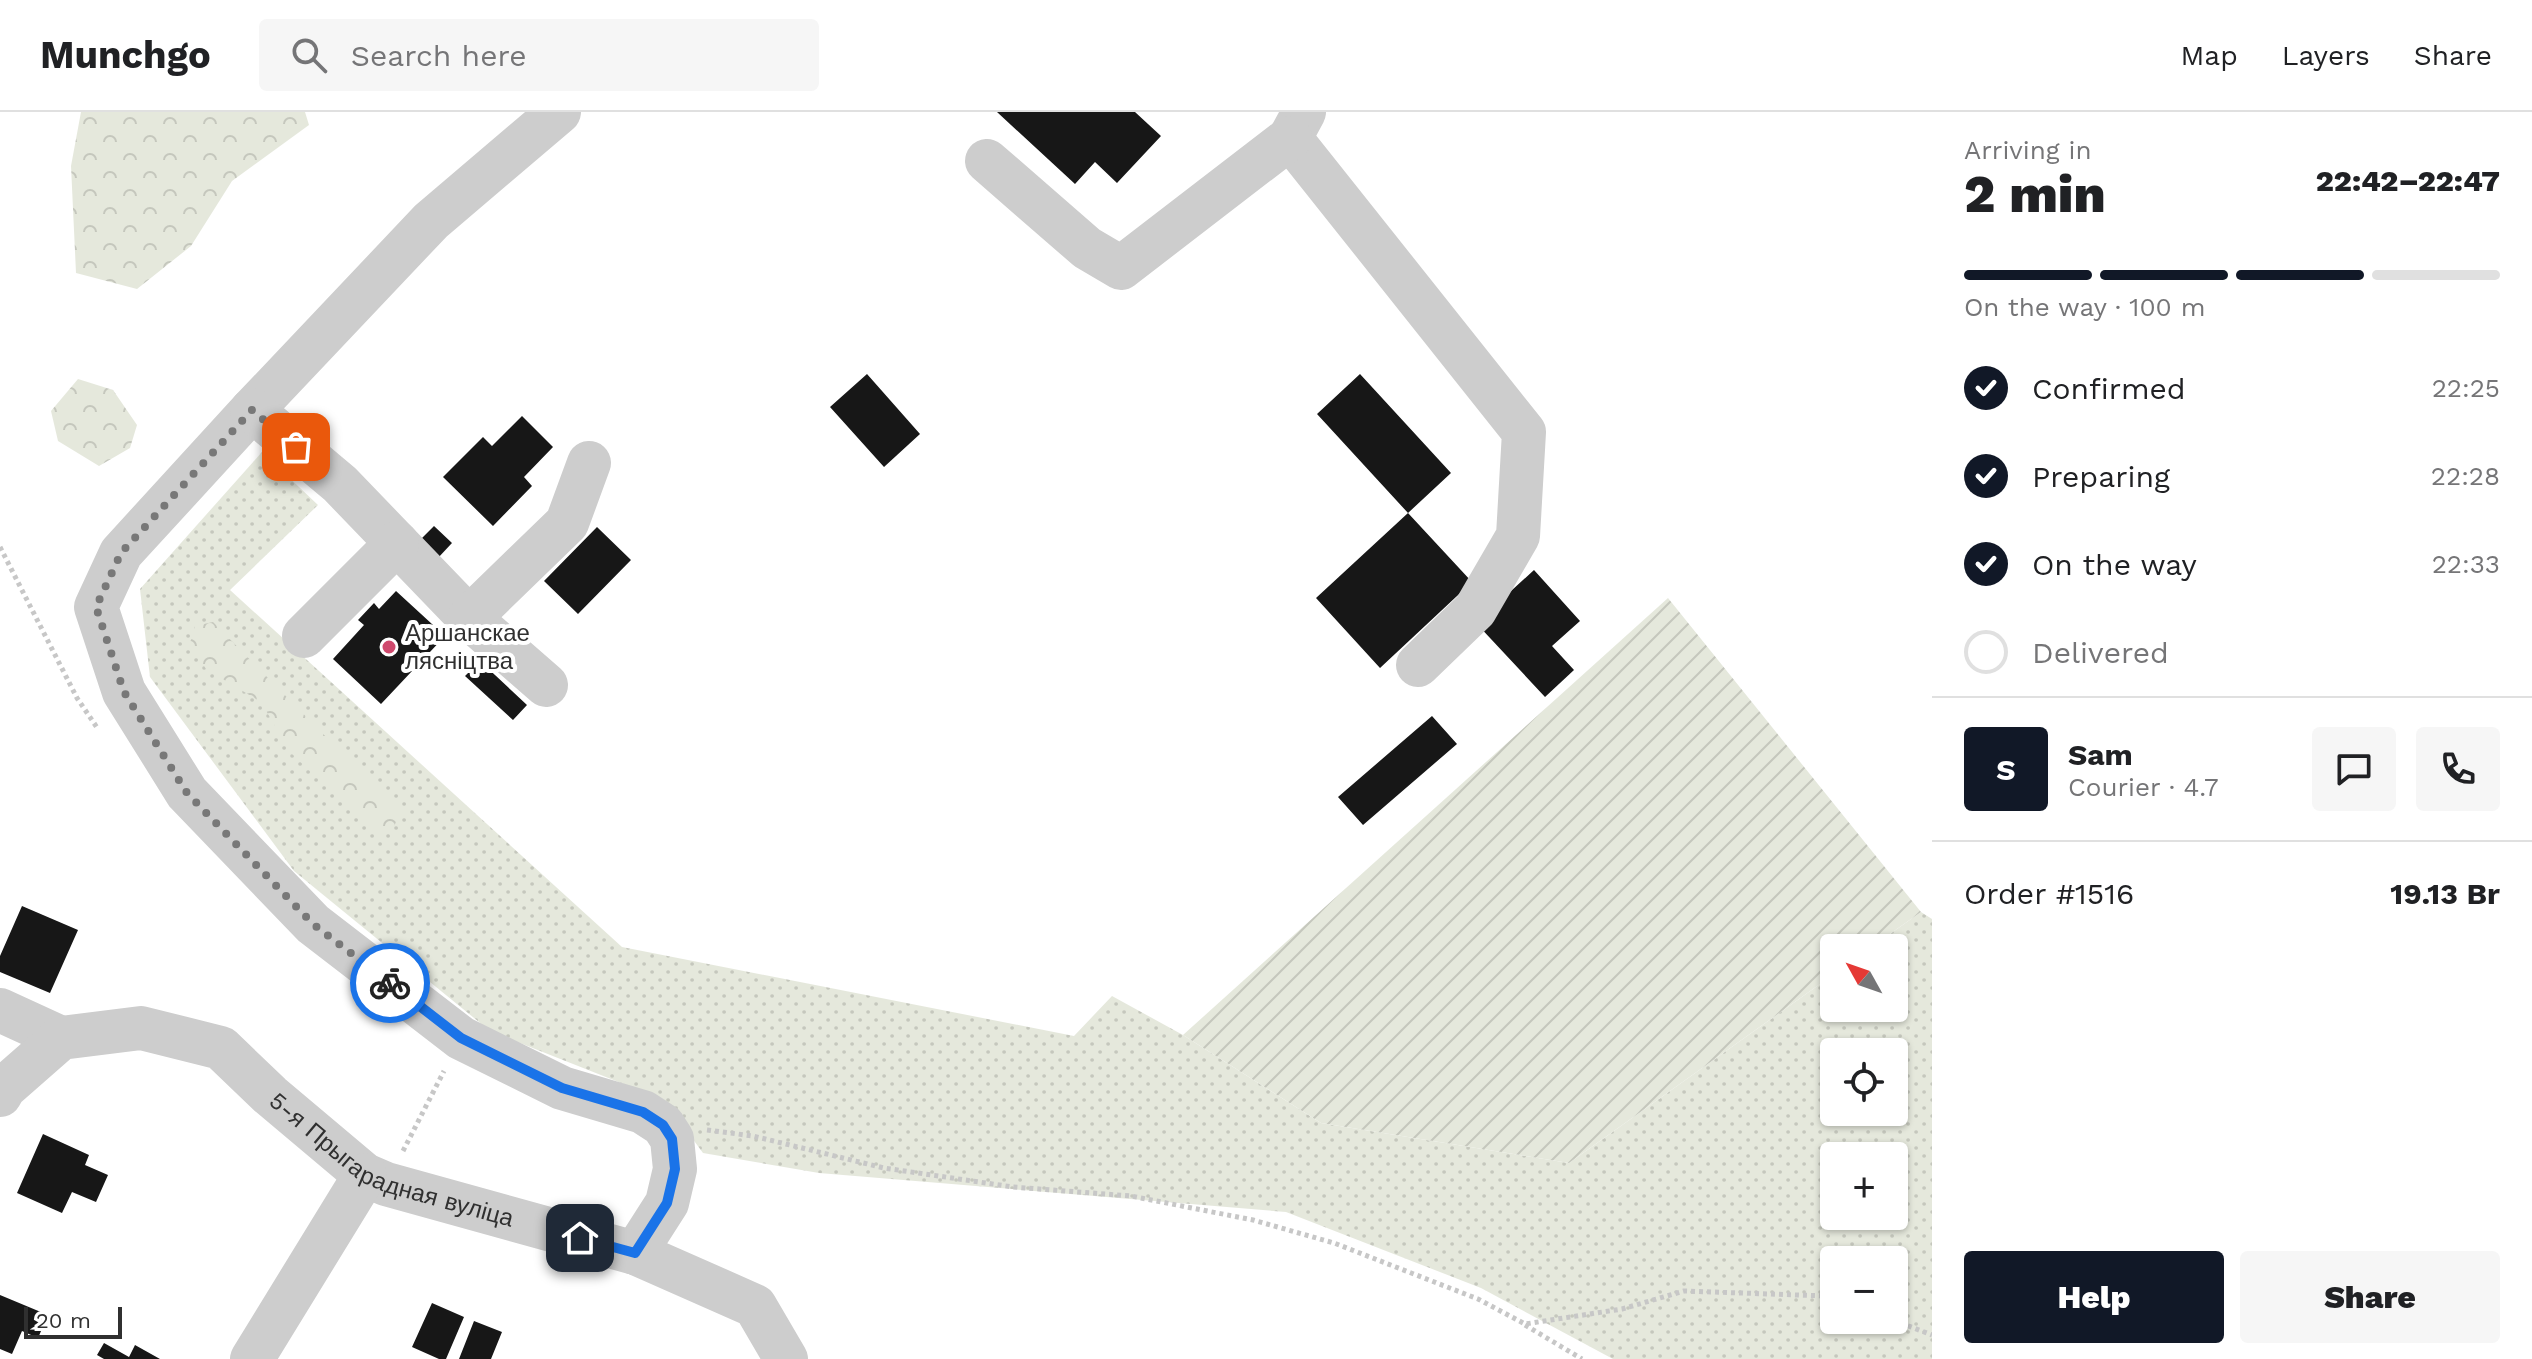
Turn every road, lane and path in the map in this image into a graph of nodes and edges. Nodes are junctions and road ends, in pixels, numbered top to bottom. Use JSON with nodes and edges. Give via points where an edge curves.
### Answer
{"nodes":[{"id":1,"x":559,"y":112,"type":"edge"},
{"id":2,"x":1297,"y":125,"type":"edge"},
{"id":3,"x":987,"y":161,"type":"dead end"},
{"id":4,"x":252,"y":410,"type":"junction"},
{"id":5,"x":589,"y":463,"type":"dead end"},
{"id":6,"x":397,"y":543,"type":"junction"},
{"id":7,"x":469,"y":618,"type":"junction"},
{"id":8,"x":304,"y":636,"type":"dead end"},
{"id":9,"x":1418,"y":665,"type":"dead end"},
{"id":10,"x":546,"y":685,"type":"dead end"},
{"id":11,"x":0,"y":1010,"type":"edge"},
{"id":12,"x":61,"y":1038,"type":"junction"},
{"id":13,"x":0,"y":1095,"type":"edge"},
{"id":14,"x":663,"y":1125,"type":"junction"},
{"id":15,"x":365,"y":1175,"type":"junction"},
{"id":16,"x":635,"y":1253,"type":"junction"},
{"id":17,"x":1820,"y":1296,"type":"edge"},
{"id":18,"x":1525,"y":1324,"type":"junction"},
{"id":19,"x":1908,"y":1326,"type":"edge"},
{"id":20,"x":1932,"y":1335,"type":"edge"},
{"id":21,"x":252,"y":1359,"type":"edge"},
{"id":22,"x":786,"y":1359,"type":"edge"},
{"id":23,"x":1582,"y":1359,"type":"edge"}],
"edges":[{"from":1,"to":4,"type":"street","via":[[431,221]]},
{"from":2,"to":3,"type":"street","via":[[1121,268],[1087,248]]},
{"from":2,"to":9,"type":"street","via":[[1524,432],[1518,536],[1475,610]]},
{"from":4,"to":6,"type":"street","via":[[340,484]]},
{"from":4,"to":14,"type":"street","via":[[121,553],[96,607],[124,692],[187,793],[313,924],[461,1038],[562,1088],[643,1112]]},
{"from":5,"to":7,"type":"street","via":[[567,523]]},
{"from":6,"to":7,"type":"street"},
{"from":6,"to":8,"type":"street"},
{"from":7,"to":10,"type":"street"},
{"from":11,"to":12,"type":"street"},
{"from":12,"to":13,"type":"street"},
{"from":12,"to":15,"type":"street","name":"5-я Прыгарадная вуліца","via":[[141,1028],[221,1048]]},
{"from":14,"to":16,"type":"street","via":[[672,1139],[675,1169],[667,1203]]},
{"from":14,"to":18,"type":"path","via":[[753,1136],[884,1168],[1013,1187],[1131,1196],[1253,1220],[1334,1243],[1478,1299]]},
{"from":15,"to":16,"type":"street","name":"5-я Прыгарадная вуліца"},
{"from":15,"to":21,"type":"street"},
{"from":16,"to":22,"type":"street","name":"5-я Прыгарадная вуліца","via":[[755,1306]]},
{"from":17,"to":18,"type":"path","via":[[1684,1291],[1622,1309]]},
{"from":18,"to":23,"type":"path"},
{"from":19,"to":20,"type":"path"}]}
